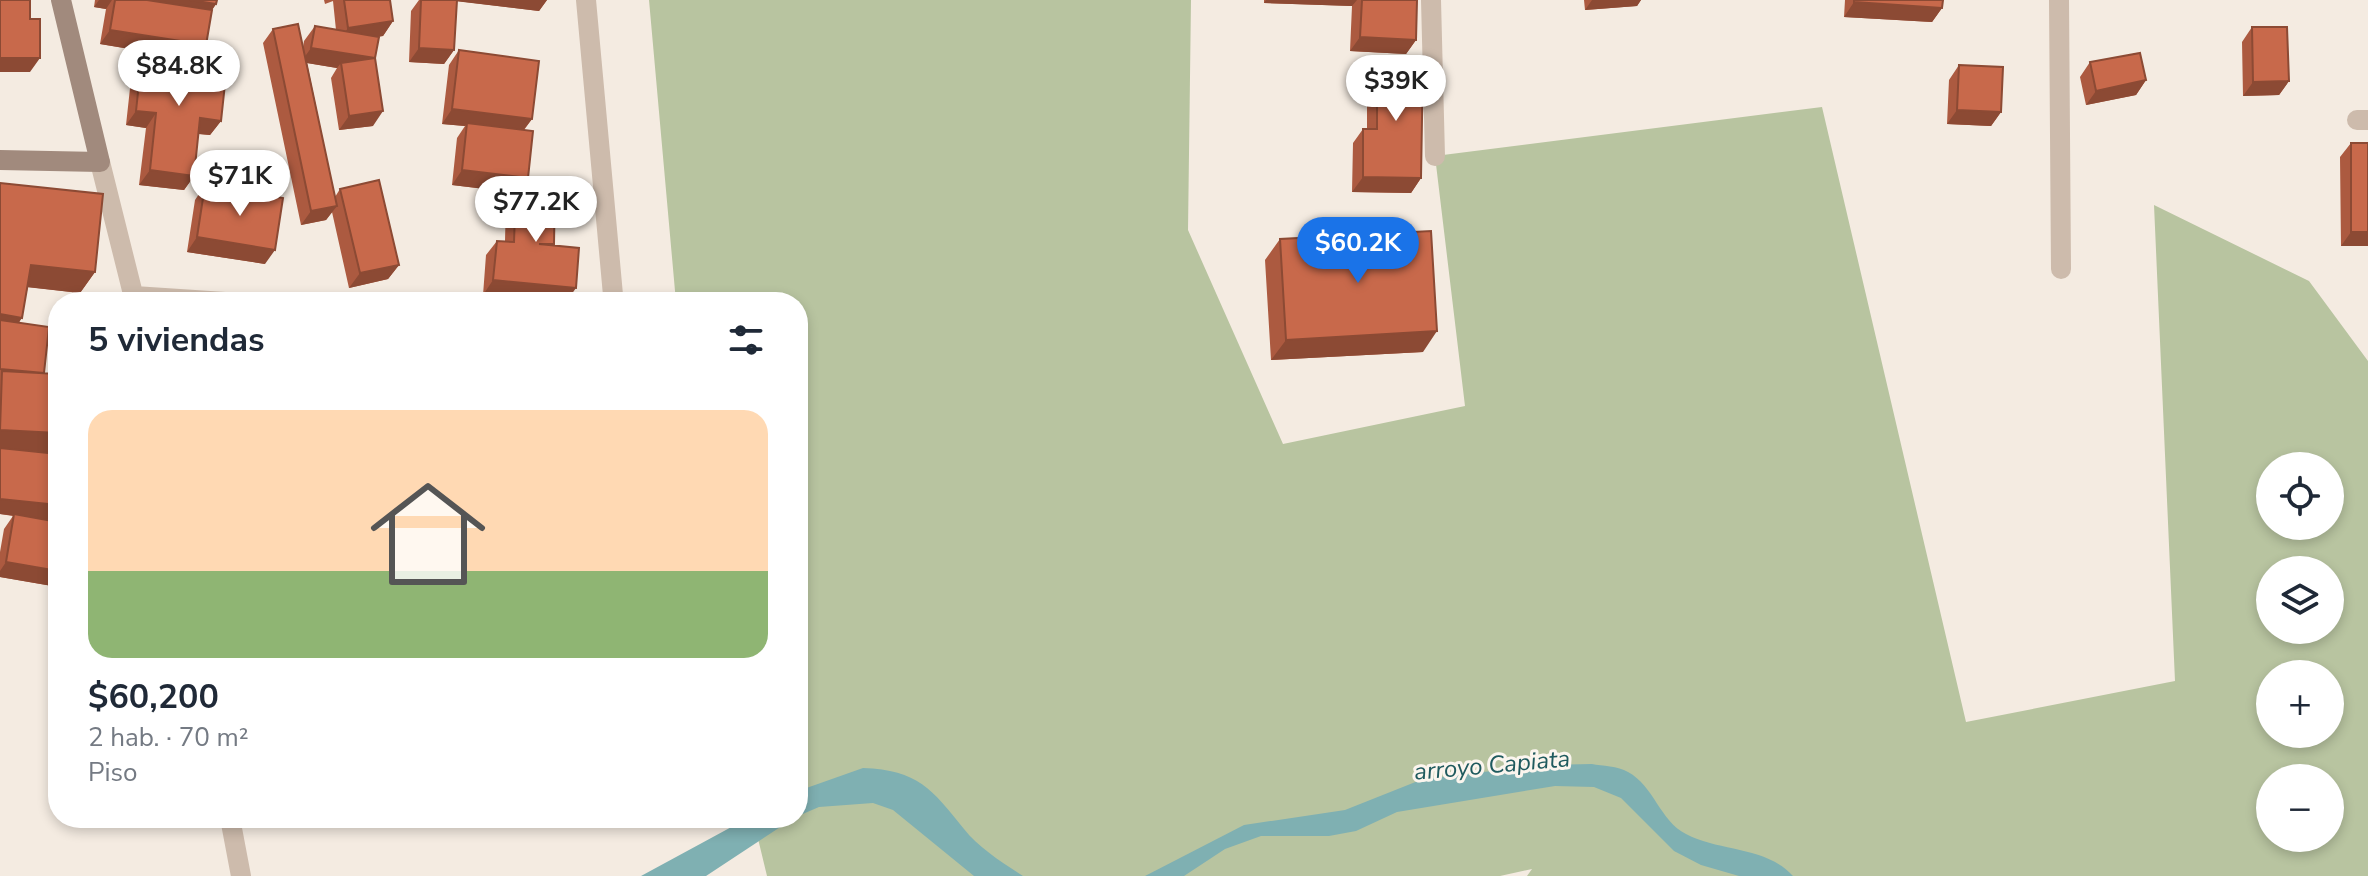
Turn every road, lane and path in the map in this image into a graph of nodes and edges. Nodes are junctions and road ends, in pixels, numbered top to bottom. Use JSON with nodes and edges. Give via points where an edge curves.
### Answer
{"nodes":[{"id":1,"x":61,"y":0,"type":"edge"},
{"id":2,"x":586,"y":0,"type":"edge"},
{"id":3,"x":1431,"y":0,"type":"edge"},
{"id":4,"x":2059,"y":0,"type":"edge"},
{"id":5,"x":1435,"y":156,"type":"dead end"},
{"id":6,"x":0,"y":160,"type":"edge"},
{"id":7,"x":100,"y":162,"type":"junction"},
{"id":8,"x":2061,"y":269,"type":"dead end"},
{"id":9,"x":132,"y":292,"type":"edge"},
{"id":10,"x":613,"y":292,"type":"edge"},
{"id":11,"x":232,"y":828,"type":"edge"},
{"id":12,"x":241,"y":876,"type":"edge"}],
"edges":[{"from":1,"to":7,"type":"main road"},
{"from":2,"to":10,"type":"street"},
{"from":3,"to":5,"type":"street"},
{"from":4,"to":8,"type":"street"},
{"from":6,"to":7,"type":"main road"},
{"from":7,"to":9,"type":"street"},
{"from":11,"to":12,"type":"street"}]}
